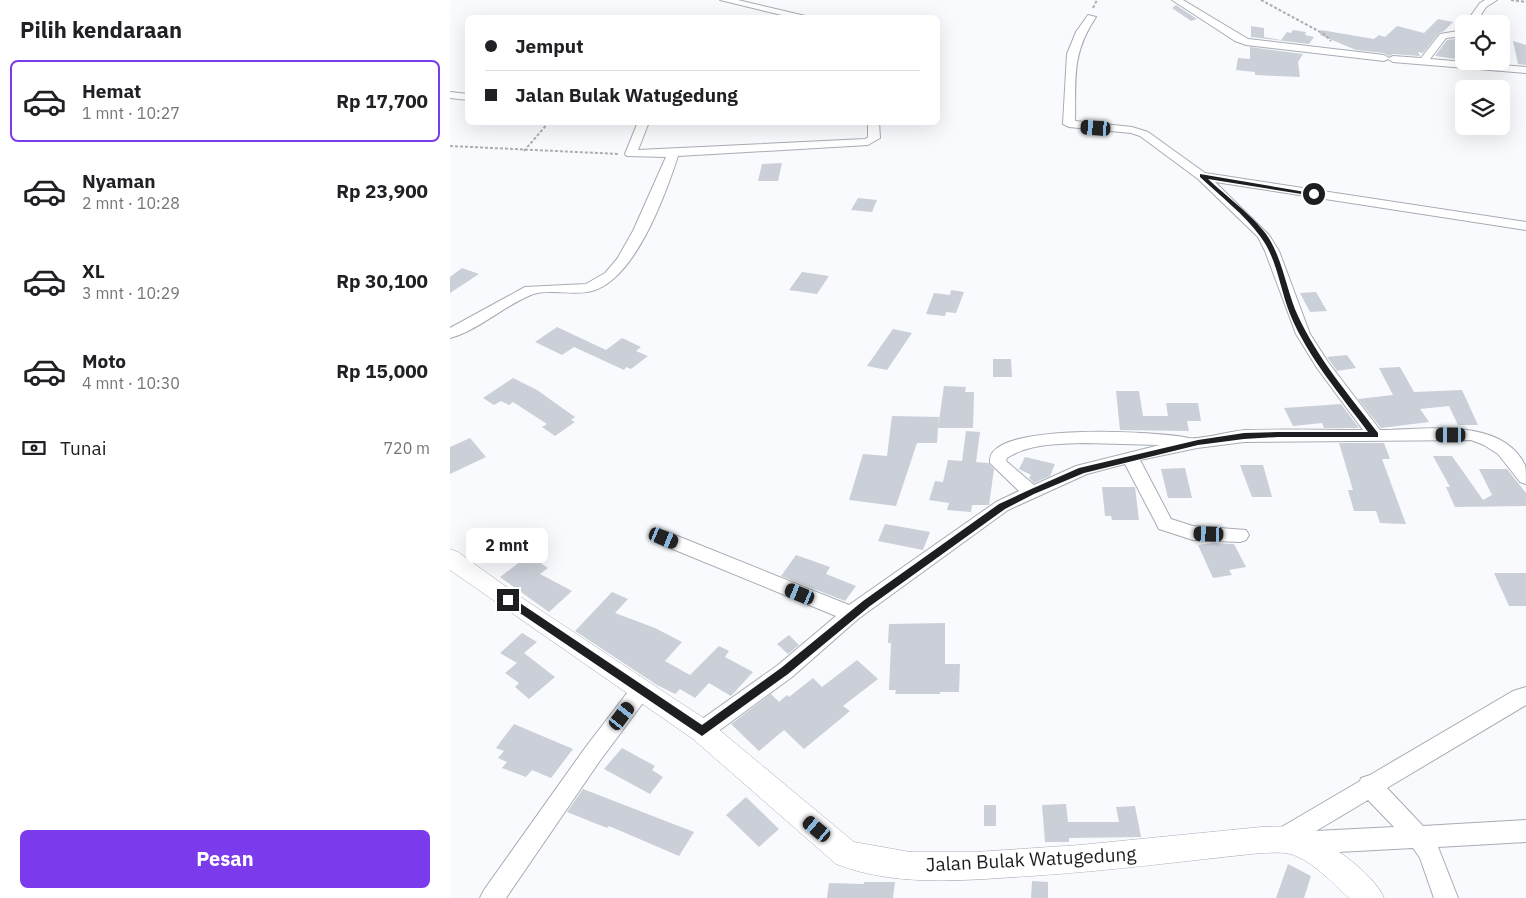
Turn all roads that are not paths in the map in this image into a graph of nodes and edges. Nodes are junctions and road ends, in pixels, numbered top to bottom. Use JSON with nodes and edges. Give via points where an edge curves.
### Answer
{"nodes":[{"id":1,"x":724,"y":0,"type":"edge"},
{"id":2,"x":1176,"y":0,"type":"edge"},
{"id":3,"x":1492,"y":0,"type":"edge"},
{"id":4,"x":796,"y":15,"type":"edge"},
{"id":5,"x":1477,"y":15,"type":"edge"},
{"id":6,"x":1091,"y":17,"type":"dead end"},
{"id":7,"x":1455,"y":34,"type":"edge"},
{"id":8,"x":1423,"y":62,"type":"junction"},
{"id":9,"x":1526,"y":70,"type":"edge"},
{"id":10,"x":450,"y":95,"type":"edge"},
{"id":11,"x":465,"y":97,"type":"edge"},
{"id":12,"x":643,"y":125,"type":"edge"},
{"id":13,"x":873,"y":125,"type":"edge"},
{"id":14,"x":673,"y":153,"type":"junction"},
{"id":15,"x":1202,"y":176,"type":"junction"},
{"id":16,"x":1526,"y":226,"type":"edge"},
{"id":17,"x":450,"y":334,"type":"edge"},
{"id":18,"x":1375,"y":435,"type":"junction"},
{"id":19,"x":1198,"y":442,"type":"junction"},
{"id":20,"x":1130,"y":457,"type":"junction"},
{"id":21,"x":1526,"y":478,"type":"edge"},
{"id":22,"x":1032,"y":492,"type":"junction"},
{"id":23,"x":1240,"y":535,"type":"dead end"},
{"id":24,"x":664,"y":538,"type":"dead end"},
{"id":25,"x":450,"y":558,"type":"edge"},
{"id":26,"x":851,"y":614,"type":"junction"},
{"id":27,"x":641,"y":690,"type":"junction"},
{"id":28,"x":1526,"y":696,"type":"edge"},
{"id":29,"x":702,"y":731,"type":"junction"},
{"id":30,"x":1369,"y":785,"type":"junction"},
{"id":31,"x":1526,"y":830,"type":"edge"},
{"id":32,"x":1418,"y":837,"type":"junction"},
{"id":33,"x":1289,"y":841,"type":"junction"},
{"id":34,"x":492,"y":898,"type":"edge"},
{"id":35,"x":1370,"y":898,"type":"edge"},
{"id":36,"x":1446,"y":898,"type":"edge"}],
"edges":[{"from":1,"to":4,"type":"street"},
{"from":2,"to":8,"type":"street","via":[[1246,42]]},
{"from":3,"to":5,"type":"street"},
{"from":6,"to":15,"type":"street","via":[[1072,54],[1069,124],[1139,132]]},
{"from":7,"to":8,"type":"street","via":[[1443,36]]},
{"from":8,"to":9,"type":"street"},
{"from":10,"to":11,"type":"street"},
{"from":12,"to":14,"type":"street","via":[[631,154]]},
{"from":13,"to":14,"type":"street","via":[[874,138],[868,142]]},
{"from":14,"to":17,"type":"street","via":[[629,251],[606,278],[587,288],[530,290]]},
{"from":15,"to":16,"type":"street"},
{"from":15,"to":18,"type":"street","via":[[1263,235],[1303,334],[1322,365]]},
{"from":18,"to":19,"type":"street","via":[[1278,434]]},
{"from":18,"to":21,"type":"street","via":[[1481,437],[1503,448]]},
{"from":19,"to":20,"type":"street"},
{"from":19,"to":22,"type":"street","via":[[1120,437],[1009,446],[999,455],[998,463]]},
{"from":20,"to":22,"type":"street","via":[[1082,470]]},
{"from":20,"to":23,"type":"street","via":[[1165,524],[1193,534]]},
{"from":22,"to":26,"type":"street","via":[[1002,506]]},
{"from":24,"to":26,"type":"street"},
{"from":25,"to":27,"type":"street","name":"Jalan Bulak Watugedung"},
{"from":26,"to":29,"type":"street","via":[[785,671]]},
{"from":27,"to":29,"type":"street","name":"Jalan Bulak Watugedung"},
{"from":27,"to":34,"type":"street"},
{"from":28,"to":30,"type":"street"},
{"from":29,"to":33,"type":"street","name":"Jalan Bulak Watugedung","via":[[846,854],[866,860],[942,868],[1064,861],[1261,840]]},
{"from":30,"to":32,"type":"street"},
{"from":30,"to":33,"type":"street"},
{"from":31,"to":32,"type":"street"},
{"from":32,"to":33,"type":"street"},
{"from":32,"to":36,"type":"street","via":[[1429,852]]},
{"from":33,"to":35,"type":"street","via":[[1316,852]]}]}
